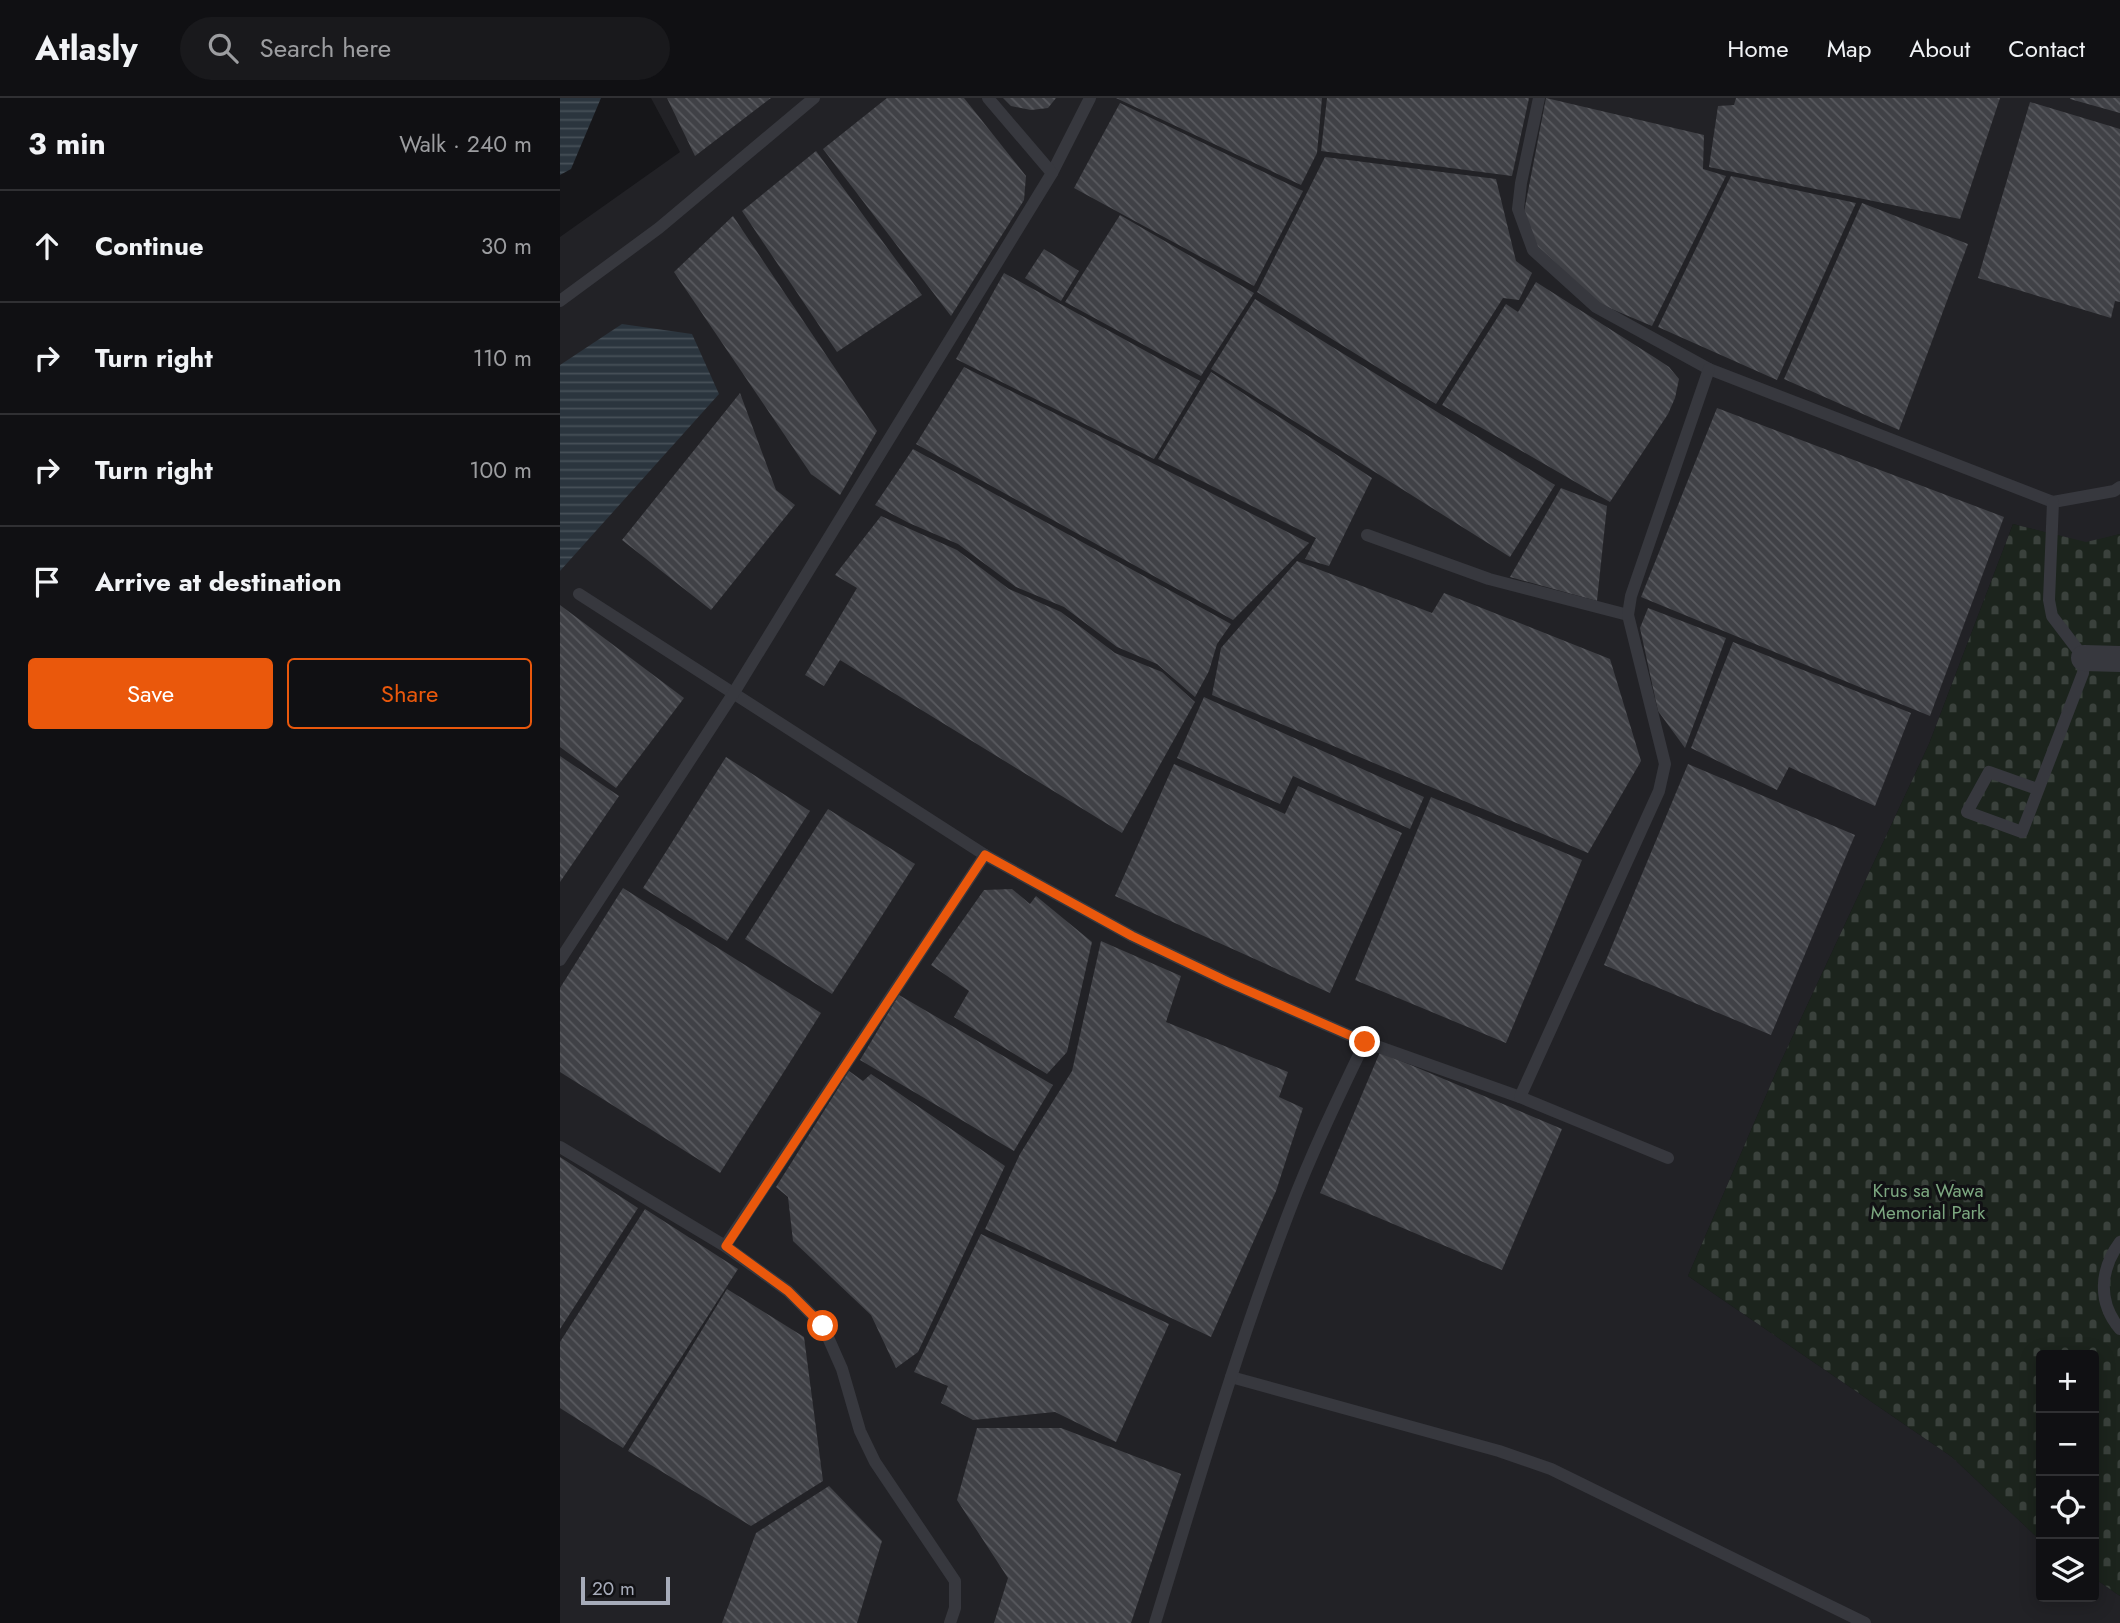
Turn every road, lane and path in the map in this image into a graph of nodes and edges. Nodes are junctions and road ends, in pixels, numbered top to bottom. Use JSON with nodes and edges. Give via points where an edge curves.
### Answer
{"nodes":[{"id":1,"x":814,"y":98,"type":"edge"},
{"id":2,"x":988,"y":98,"type":"edge"},
{"id":3,"x":1090,"y":98,"type":"edge"},
{"id":4,"x":1539,"y":98,"type":"edge"},
{"id":5,"x":1052,"y":173,"type":"junction"},
{"id":6,"x":560,"y":301,"type":"edge"},
{"id":7,"x":1709,"y":369,"type":"junction"},
{"id":8,"x":2120,"y":487,"type":"edge"},
{"id":9,"x":2053,"y":502,"type":"junction"},
{"id":10,"x":1367,"y":535,"type":"dead end"},
{"id":11,"x":579,"y":594,"type":"dead end"},
{"id":12,"x":1628,"y":615,"type":"junction"},
{"id":13,"x":2084,"y":659,"type":"junction"},
{"id":14,"x":2120,"y":659,"type":"edge"},
{"id":15,"x":733,"y":694,"type":"junction"},
{"id":16,"x":2037,"y":789,"type":"junction"},
{"id":17,"x":985,"y":855,"type":"junction"},
{"id":18,"x":560,"y":960,"type":"edge"},
{"id":19,"x":1365,"y":1042,"type":"junction"},
{"id":20,"x":1520,"y":1097,"type":"junction"},
{"id":21,"x":560,"y":1147,"type":"edge"},
{"id":22,"x":1668,"y":1158,"type":"dead end"},
{"id":23,"x":2120,"y":1242,"type":"edge"},
{"id":24,"x":726,"y":1246,"type":"junction"},
{"id":25,"x":2120,"y":1329,"type":"edge"},
{"id":26,"x":1231,"y":1377,"type":"junction"},
{"id":27,"x":950,"y":1623,"type":"edge"},
{"id":28,"x":1155,"y":1623,"type":"edge"},
{"id":29,"x":1865,"y":1623,"type":"edge"}],
"edges":[{"from":1,"to":6,"type":"lane","via":[[659,228]]},
{"from":2,"to":5,"type":"lane"},
{"from":3,"to":5,"type":"lane"},
{"from":4,"to":7,"type":"lane","via":[[1518,209],[1533,250],[1596,307]]},
{"from":5,"to":15,"type":"lane"},
{"from":7,"to":9,"type":"lane"},
{"from":7,"to":12,"type":"lane"},
{"from":8,"to":9,"type":"lane"},
{"from":9,"to":13,"type":"lane","via":[[2052,616]]},
{"from":10,"to":12,"type":"lane","via":[[1489,579]]},
{"from":11,"to":15,"type":"lane"},
{"from":12,"to":20,"type":"lane","via":[[1665,764],[1662,778]]},
{"from":13,"to":14,"type":"street"},
{"from":13,"to":16,"type":"lane","via":[[2083,674]]},
{"from":15,"to":17,"type":"lane"},
{"from":15,"to":18,"type":"lane"},
{"from":16,"to":16,"type":"lane","via":[[2022,832],[1967,812],[1989,772]]},
{"from":17,"to":19,"type":"lane","via":[[1132,936]]},
{"from":17,"to":24,"type":"lane"},
{"from":19,"to":20,"type":"lane"},
{"from":19,"to":26,"type":"lane","via":[[1288,1213]]},
{"from":20,"to":22,"type":"lane"},
{"from":21,"to":24,"type":"lane"},
{"from":23,"to":25,"type":"lane","via":[[2103,1276],[2104,1299]]},
{"from":24,"to":27,"type":"lane","via":[[788,1291],[823,1326],[875,1462],[955,1581]]},
{"from":26,"to":28,"type":"lane"},
{"from":26,"to":29,"type":"lane","via":[[1552,1469]]}]}
